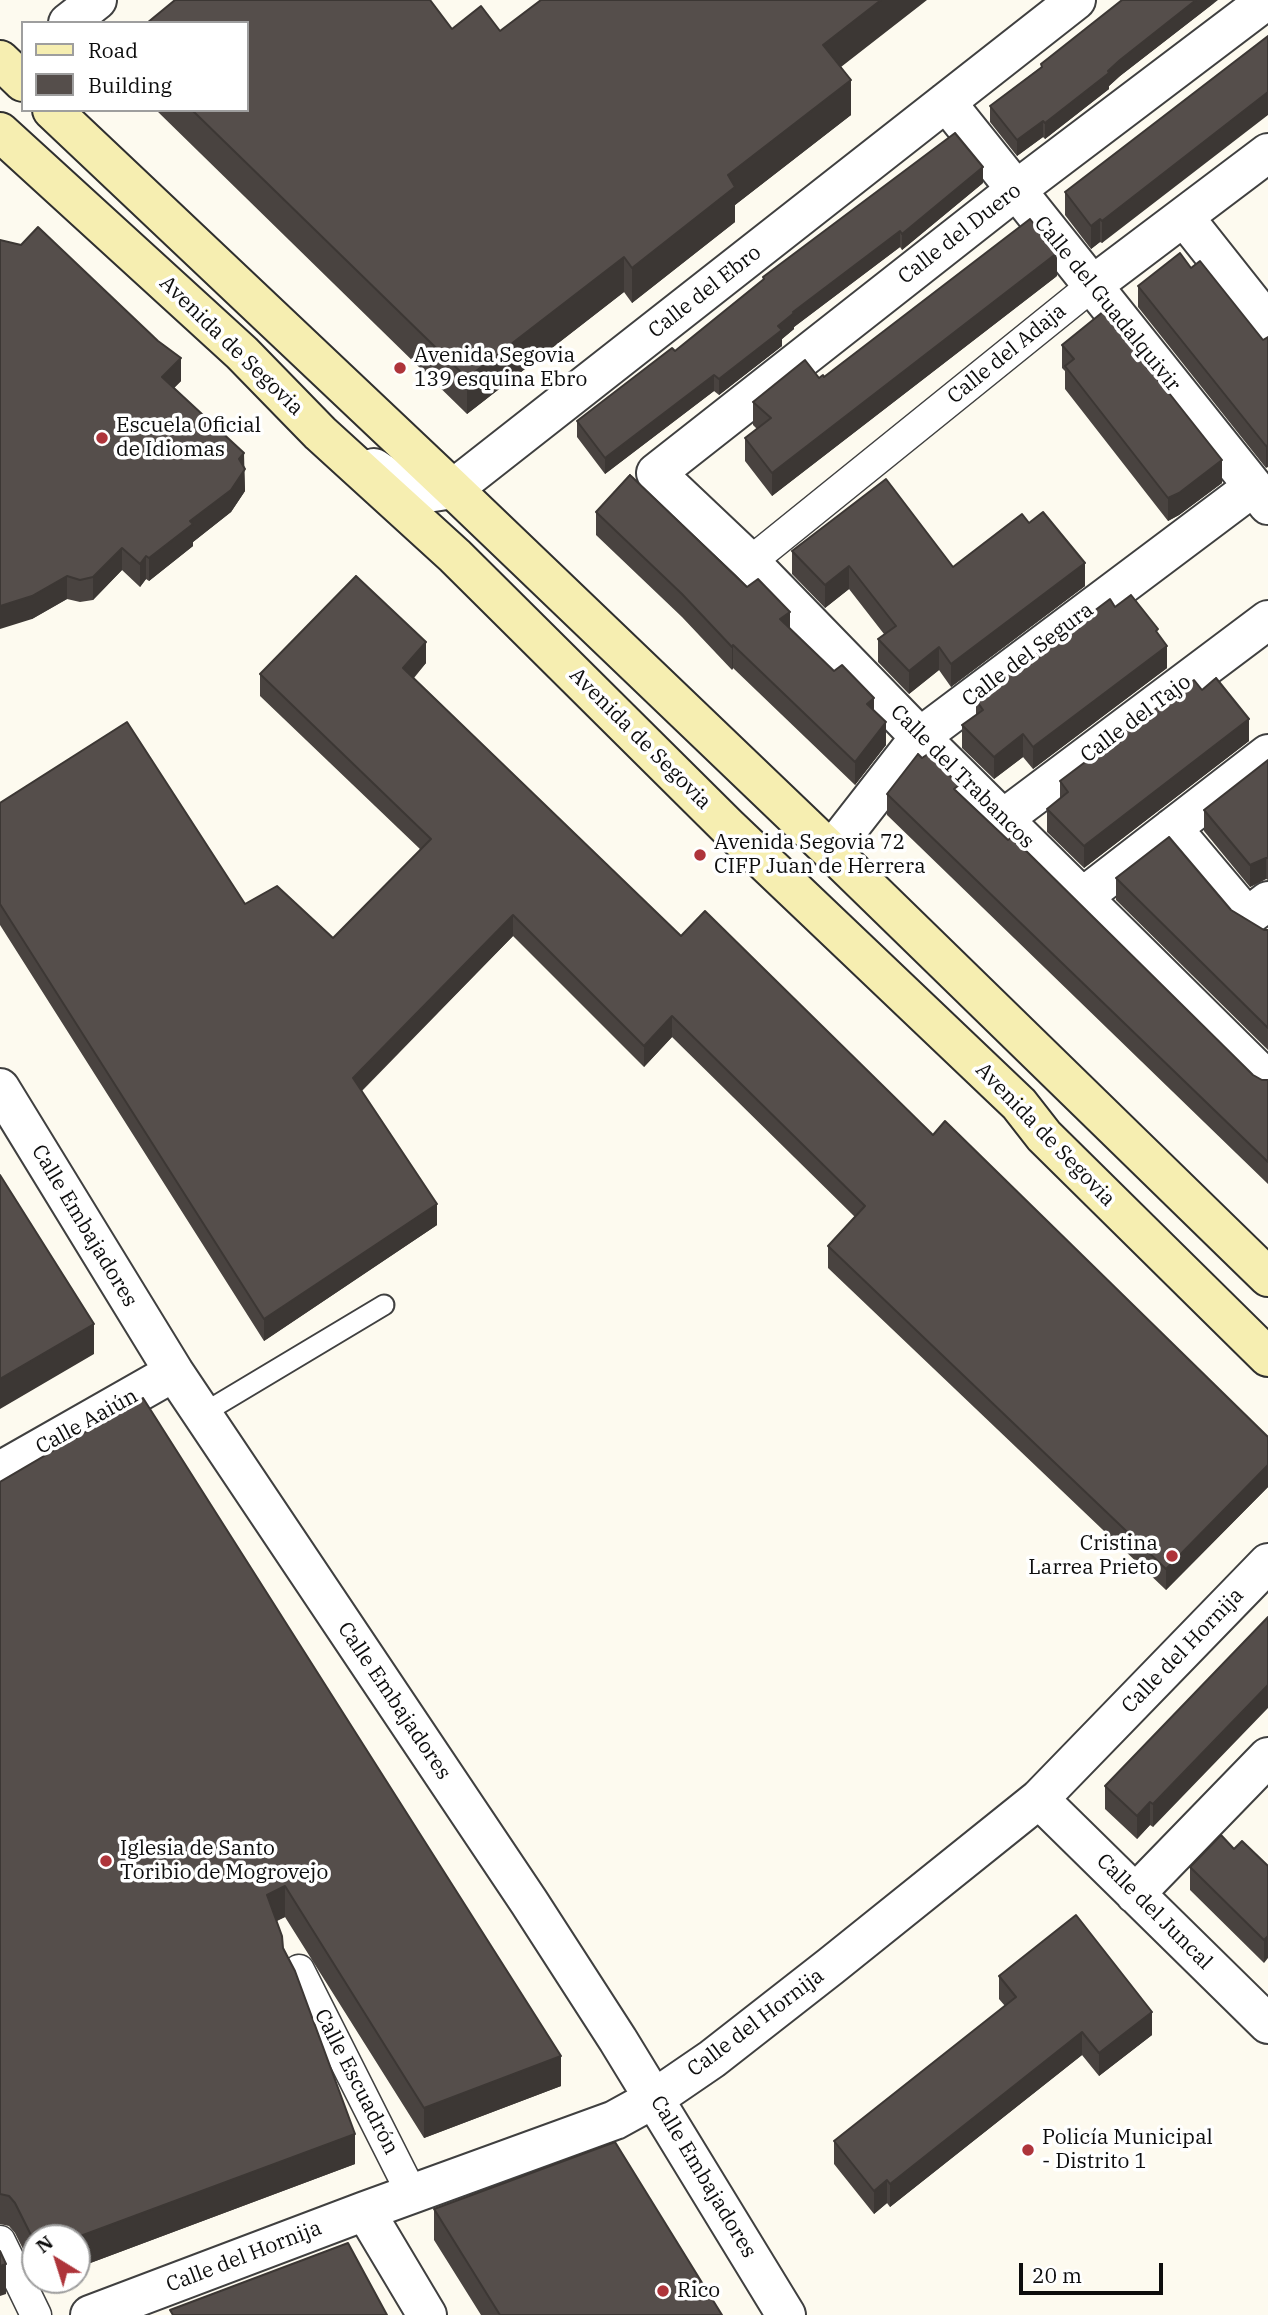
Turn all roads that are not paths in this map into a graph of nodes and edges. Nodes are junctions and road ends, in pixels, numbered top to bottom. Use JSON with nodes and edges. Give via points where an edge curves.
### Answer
{"nodes":[{"id":1,"x":97,"y":0,"type":"edge"},
{"id":2,"x":1076,"y":0,"type":"edge"},
{"id":3,"x":1267,"y":0,"type":"edge"},
{"id":4,"x":71,"y":21,"type":"edge"},
{"id":5,"x":946,"y":102,"type":"junction"},
{"id":6,"x":54,"y":112,"type":"edge"},
{"id":7,"x":0,"y":132,"type":"edge"},
{"id":8,"x":1268,"y":153,"type":"edge"},
{"id":9,"x":1016,"y":190,"type":"junction"},
{"id":10,"x":1184,"y":216,"type":"junction"},
{"id":11,"x":1093,"y":285,"type":"junction"},
{"id":12,"x":1263,"y":307,"type":"edge"},
{"id":13,"x":320,"y":433,"type":"junction"},
{"id":14,"x":656,"y":473,"type":"joint"},
{"id":15,"x":453,"y":489,"type":"junction"},
{"id":16,"x":1260,"y":496,"type":"edge"},
{"id":17,"x":750,"y":562,"type":"junction"},
{"id":18,"x":1268,"y":620,"type":"edge"},
{"id":19,"x":920,"y":737,"type":"junction"},
{"id":20,"x":1268,"y":754,"type":"edge"},
{"id":21,"x":1003,"y":819,"type":"junction"},
{"id":22,"x":1172,"y":828,"type":"junction"},
{"id":23,"x":831,"y":851,"type":"junction"},
{"id":24,"x":1083,"y":897,"type":"junction"},
{"id":25,"x":1261,"y":917,"type":"edge"},
{"id":26,"x":1268,"y":1081,"type":"edge"},
{"id":27,"x":0,"y":1088,"type":"edge"},
{"id":28,"x":1268,"y":1277,"type":"edge"},
{"id":29,"x":384,"y":1305,"type":"dead end"},
{"id":30,"x":1268,"y":1357,"type":"edge"},
{"id":31,"x":174,"y":1372,"type":"junction"},
{"id":32,"x":202,"y":1414,"type":"junction"},
{"id":33,"x":0,"y":1471,"type":"edge"},
{"id":34,"x":1266,"y":1570,"type":"edge"},
{"id":35,"x":1268,"y":1757,"type":"edge"},
{"id":36,"x":1039,"y":1799,"type":"junction"},
{"id":37,"x":1135,"y":1894,"type":"junction"},
{"id":38,"x":299,"y":1970,"type":"dead end"},
{"id":39,"x":1266,"y":2018,"type":"edge"},
{"id":40,"x":655,"y":2098,"type":"junction"},
{"id":41,"x":412,"y":2194,"type":"junction"},
{"id":42,"x":365,"y":2211,"type":"junction"},
{"id":43,"x":0,"y":2241,"type":"edge"},
{"id":44,"x":97,"y":2314,"type":"edge"},
{"id":45,"x":36,"y":2315,"type":"edge"},
{"id":46,"x":427,"y":2315,"type":"edge"},
{"id":47,"x":786,"y":2315,"type":"edge"}],
"edges":[{"from":1,"to":4,"type":"street"},
{"from":2,"to":5,"type":"street","name":"Calle del Ebro"},
{"from":3,"to":9,"type":"street","name":"Calle del Duero"},
{"from":5,"to":9,"type":"street","name":"Calle del Guadalquivir"},
{"from":5,"to":15,"type":"street","name":"Calle del Ebro"},
{"from":6,"to":15,"type":"main road"},
{"from":7,"to":13,"type":"main road","name":"Avenida de Segovia","via":[[242,353]]},
{"from":8,"to":10,"type":"street","name":"Calle del Adaja"},
{"from":9,"to":11,"type":"street","name":"Calle del Guadalquivir"},
{"from":9,"to":14,"type":"street","name":"Calle del Duero"},
{"from":10,"to":11,"type":"street","name":"Calle del Adaja"},
{"from":10,"to":12,"type":"street"},
{"from":11,"to":16,"type":"street","name":"Calle del Guadalquivir"},
{"from":11,"to":17,"type":"street","name":"Calle del Adaja"},
{"from":13,"to":15,"type":"street","name":"Calle del Ebro","via":[[414,495]]},
{"from":13,"to":30,"type":"main road","name":"Avenida de Segovia","via":[[455,556],[727,826],[1019,1104],[1044,1136]]},
{"from":14,"to":17,"type":"street","name":"Calle del Trabancos"},
{"from":15,"to":23,"type":"main road"},
{"from":16,"to":19,"type":"street","name":"Calle del Segura"},
{"from":17,"to":19,"type":"street","name":"Calle del Trabancos"},
{"from":18,"to":21,"type":"street","name":"Calle del Tajo"},
{"from":19,"to":21,"type":"street","name":"Calle del Trabancos"},
{"from":19,"to":23,"type":"street","name":"Calle del Segura"},
{"from":20,"to":22,"type":"street"},
{"from":21,"to":24,"type":"street","name":"Calle del Trabancos"},
{"from":22,"to":24,"type":"street"},
{"from":22,"to":25,"type":"street"},
{"from":23,"to":28,"type":"main road"},
{"from":24,"to":26,"type":"street","name":"Calle del Trabancos"},
{"from":27,"to":31,"type":"street","name":"Calle Embajadores"},
{"from":29,"to":32,"type":"lane"},
{"from":31,"to":32,"type":"street","name":"Calle Embajadores"},
{"from":31,"to":33,"type":"street","name":"Calle Aaiún"},
{"from":32,"to":40,"type":"street","name":"Calle Embajadores"},
{"from":34,"to":36,"type":"street","name":"Calle del Hornija"},
{"from":35,"to":37,"type":"street"},
{"from":36,"to":37,"type":"street","name":"Calle del Juncal"},
{"from":36,"to":40,"type":"street","name":"Calle del Hornija","via":[[712,2059]]},
{"from":37,"to":39,"type":"street","name":"Calle del Juncal"},
{"from":38,"to":41,"type":"street","name":"Calle Escuadrón"},
{"from":40,"to":41,"type":"street","name":"Calle del Hornija","via":[[615,2120]]},
{"from":40,"to":47,"type":"street","name":"Calle Embajadores"},
{"from":41,"to":42,"type":"street","name":"Calle del Hornija"},
{"from":42,"to":44,"type":"street","name":"Calle del Hornija"},
{"from":42,"to":46,"type":"street"},
{"from":43,"to":45,"type":"street"}]}
